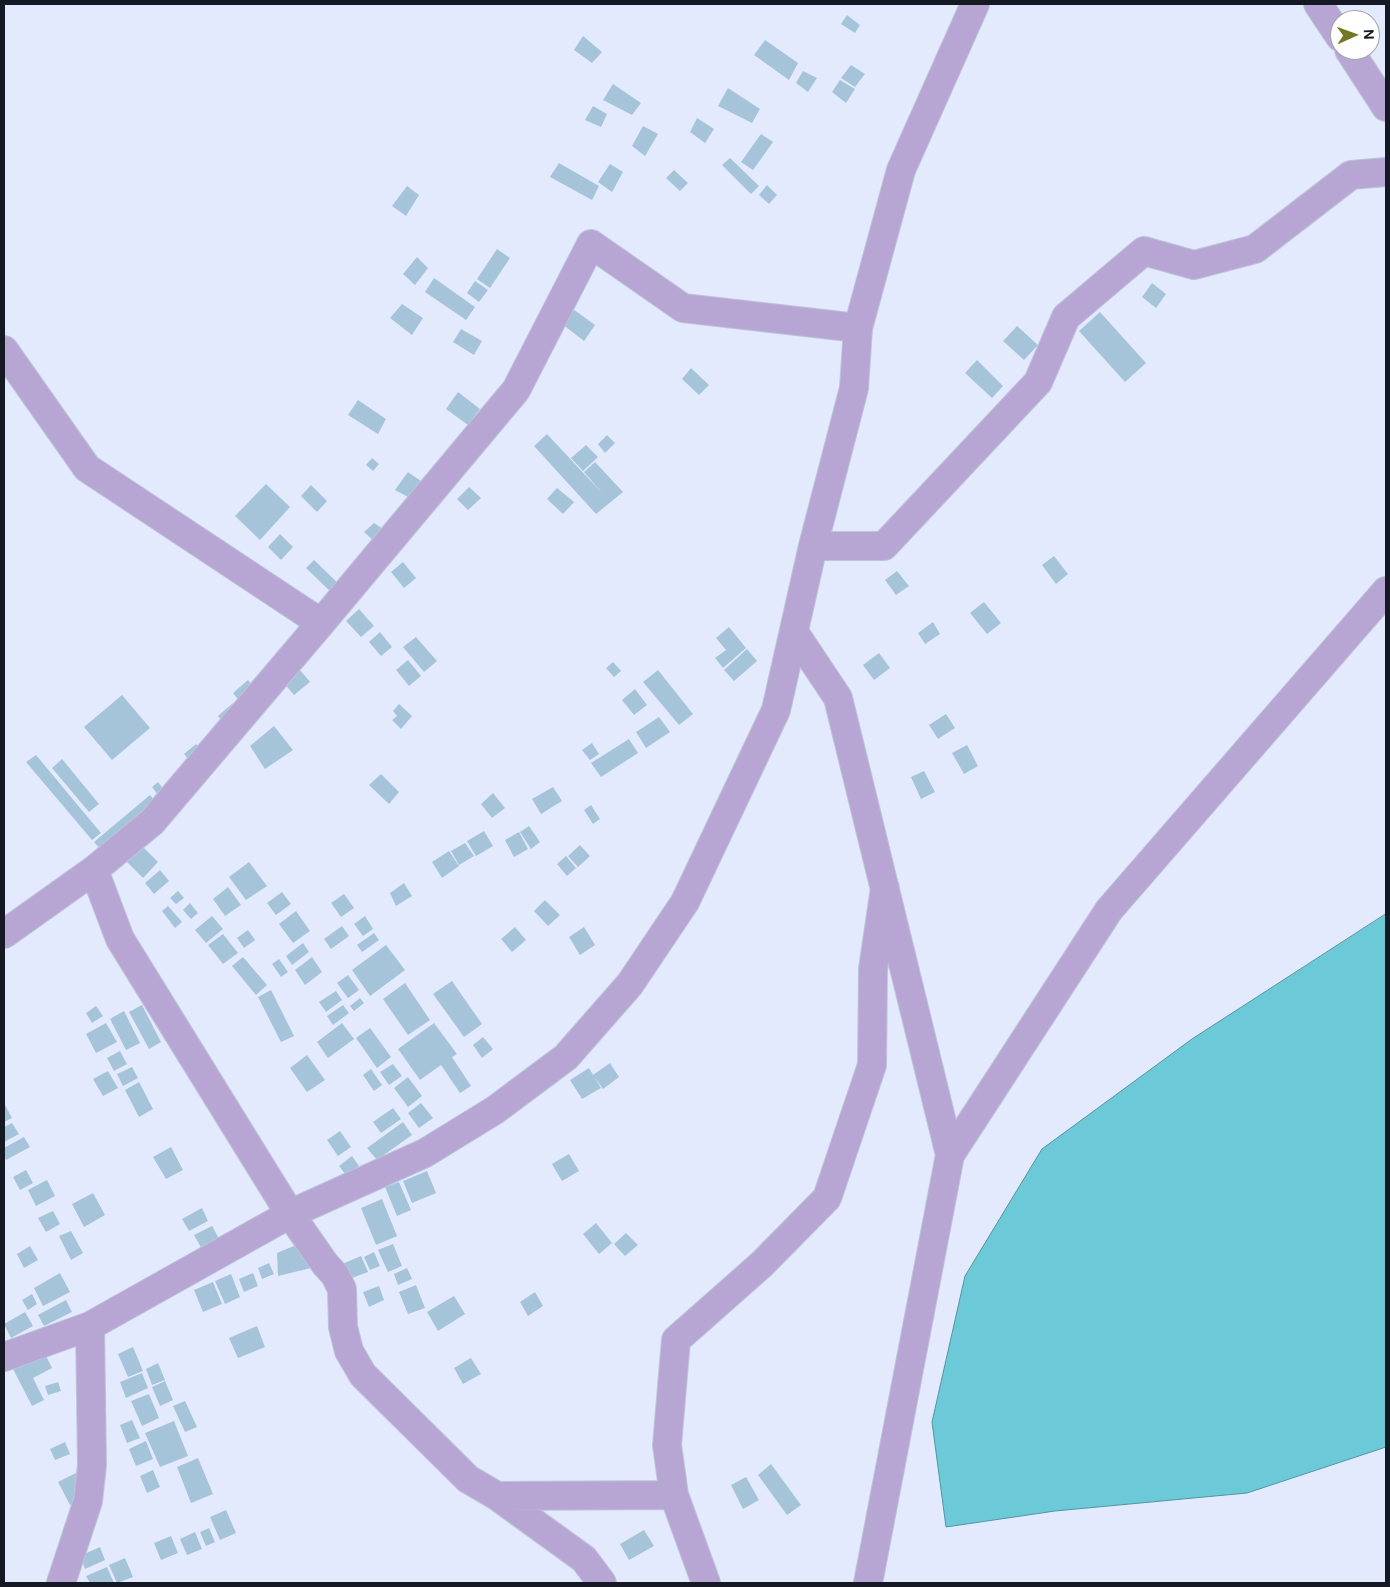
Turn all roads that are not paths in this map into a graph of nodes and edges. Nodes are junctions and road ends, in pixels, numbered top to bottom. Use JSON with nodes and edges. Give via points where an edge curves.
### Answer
{"nodes":[{"id":1,"x":975,"y":4,"type":"edge"},
{"id":2,"x":1318,"y":4,"type":"edge"},
{"id":3,"x":1330,"y":22,"type":"edge"},
{"id":4,"x":1355,"y":60,"type":"edge"},
{"id":5,"x":1386,"y":107,"type":"edge"},
{"id":6,"x":1386,"y":172,"type":"edge"},
{"id":7,"x":858,"y":328,"type":"junction"},
{"id":8,"x":4,"y":350,"type":"edge"},
{"id":9,"x":813,"y":546,"type":"junction"},
{"id":10,"x":1386,"y":592,"type":"edge"},
{"id":11,"x":321,"y":623,"type":"junction"},
{"id":12,"x":794,"y":632,"type":"junction"},
{"id":13,"x":94,"y":870,"type":"junction"},
{"id":14,"x":885,"y":888,"type":"junction"},
{"id":15,"x":4,"y":934,"type":"edge"},
{"id":16,"x":950,"y":1155,"type":"junction"},
{"id":17,"x":290,"y":1214,"type":"junction"},
{"id":18,"x":90,"y":1326,"type":"junction"},
{"id":19,"x":4,"y":1357,"type":"edge"},
{"id":20,"x":674,"y":1495,"type":"junction"},
{"id":21,"x":497,"y":1496,"type":"junction"},
{"id":22,"x":61,"y":1583,"type":"edge"},
{"id":23,"x":602,"y":1583,"type":"edge"},
{"id":24,"x":706,"y":1583,"type":"edge"},
{"id":25,"x":868,"y":1583,"type":"edge"}],
"edges":[{"from":1,"to":7,"type":"street","via":[[901,170]]},
{"from":2,"to":3,"type":"street"},
{"from":4,"to":5,"type":"street"},
{"from":6,"to":9,"type":"street","via":[[1351,175],[1255,249],[1194,265],[1144,251],[1066,317],[1038,382],[884,546]]},
{"from":7,"to":9,"type":"street","via":[[854,388]]},
{"from":7,"to":11,"type":"street","via":[[683,308],[591,244],[516,390]]},
{"from":8,"to":11,"type":"street","via":[[87,468]]},
{"from":9,"to":12,"type":"street"},
{"from":10,"to":16,"type":"street","via":[[1109,910]]},
{"from":11,"to":13,"type":"street","via":[[152,822]]},
{"from":12,"to":14,"type":"street","via":[[838,698]]},
{"from":12,"to":17,"type":"street","via":[[776,710],[685,902],[630,984],[566,1057],[495,1110],[425,1153]]},
{"from":13,"to":15,"type":"street"},
{"from":13,"to":17,"type":"street","via":[[120,939]]},
{"from":14,"to":16,"type":"street"},
{"from":14,"to":20,"type":"street","via":[[874,969],[872,1065],[827,1198],[762,1264],[676,1340],[666,1445]]},
{"from":16,"to":25,"type":"street"},
{"from":17,"to":18,"type":"street"},
{"from":17,"to":21,"type":"street","via":[[336,1275],[342,1289],[343,1326],[349,1351],[363,1375],[468,1479]]},
{"from":18,"to":19,"type":"street"},
{"from":18,"to":22,"type":"street","via":[[92,1465],[88,1501]]},
{"from":20,"to":21,"type":"street"},
{"from":20,"to":24,"type":"street"},
{"from":21,"to":23,"type":"street","via":[[584,1559]]}]}
